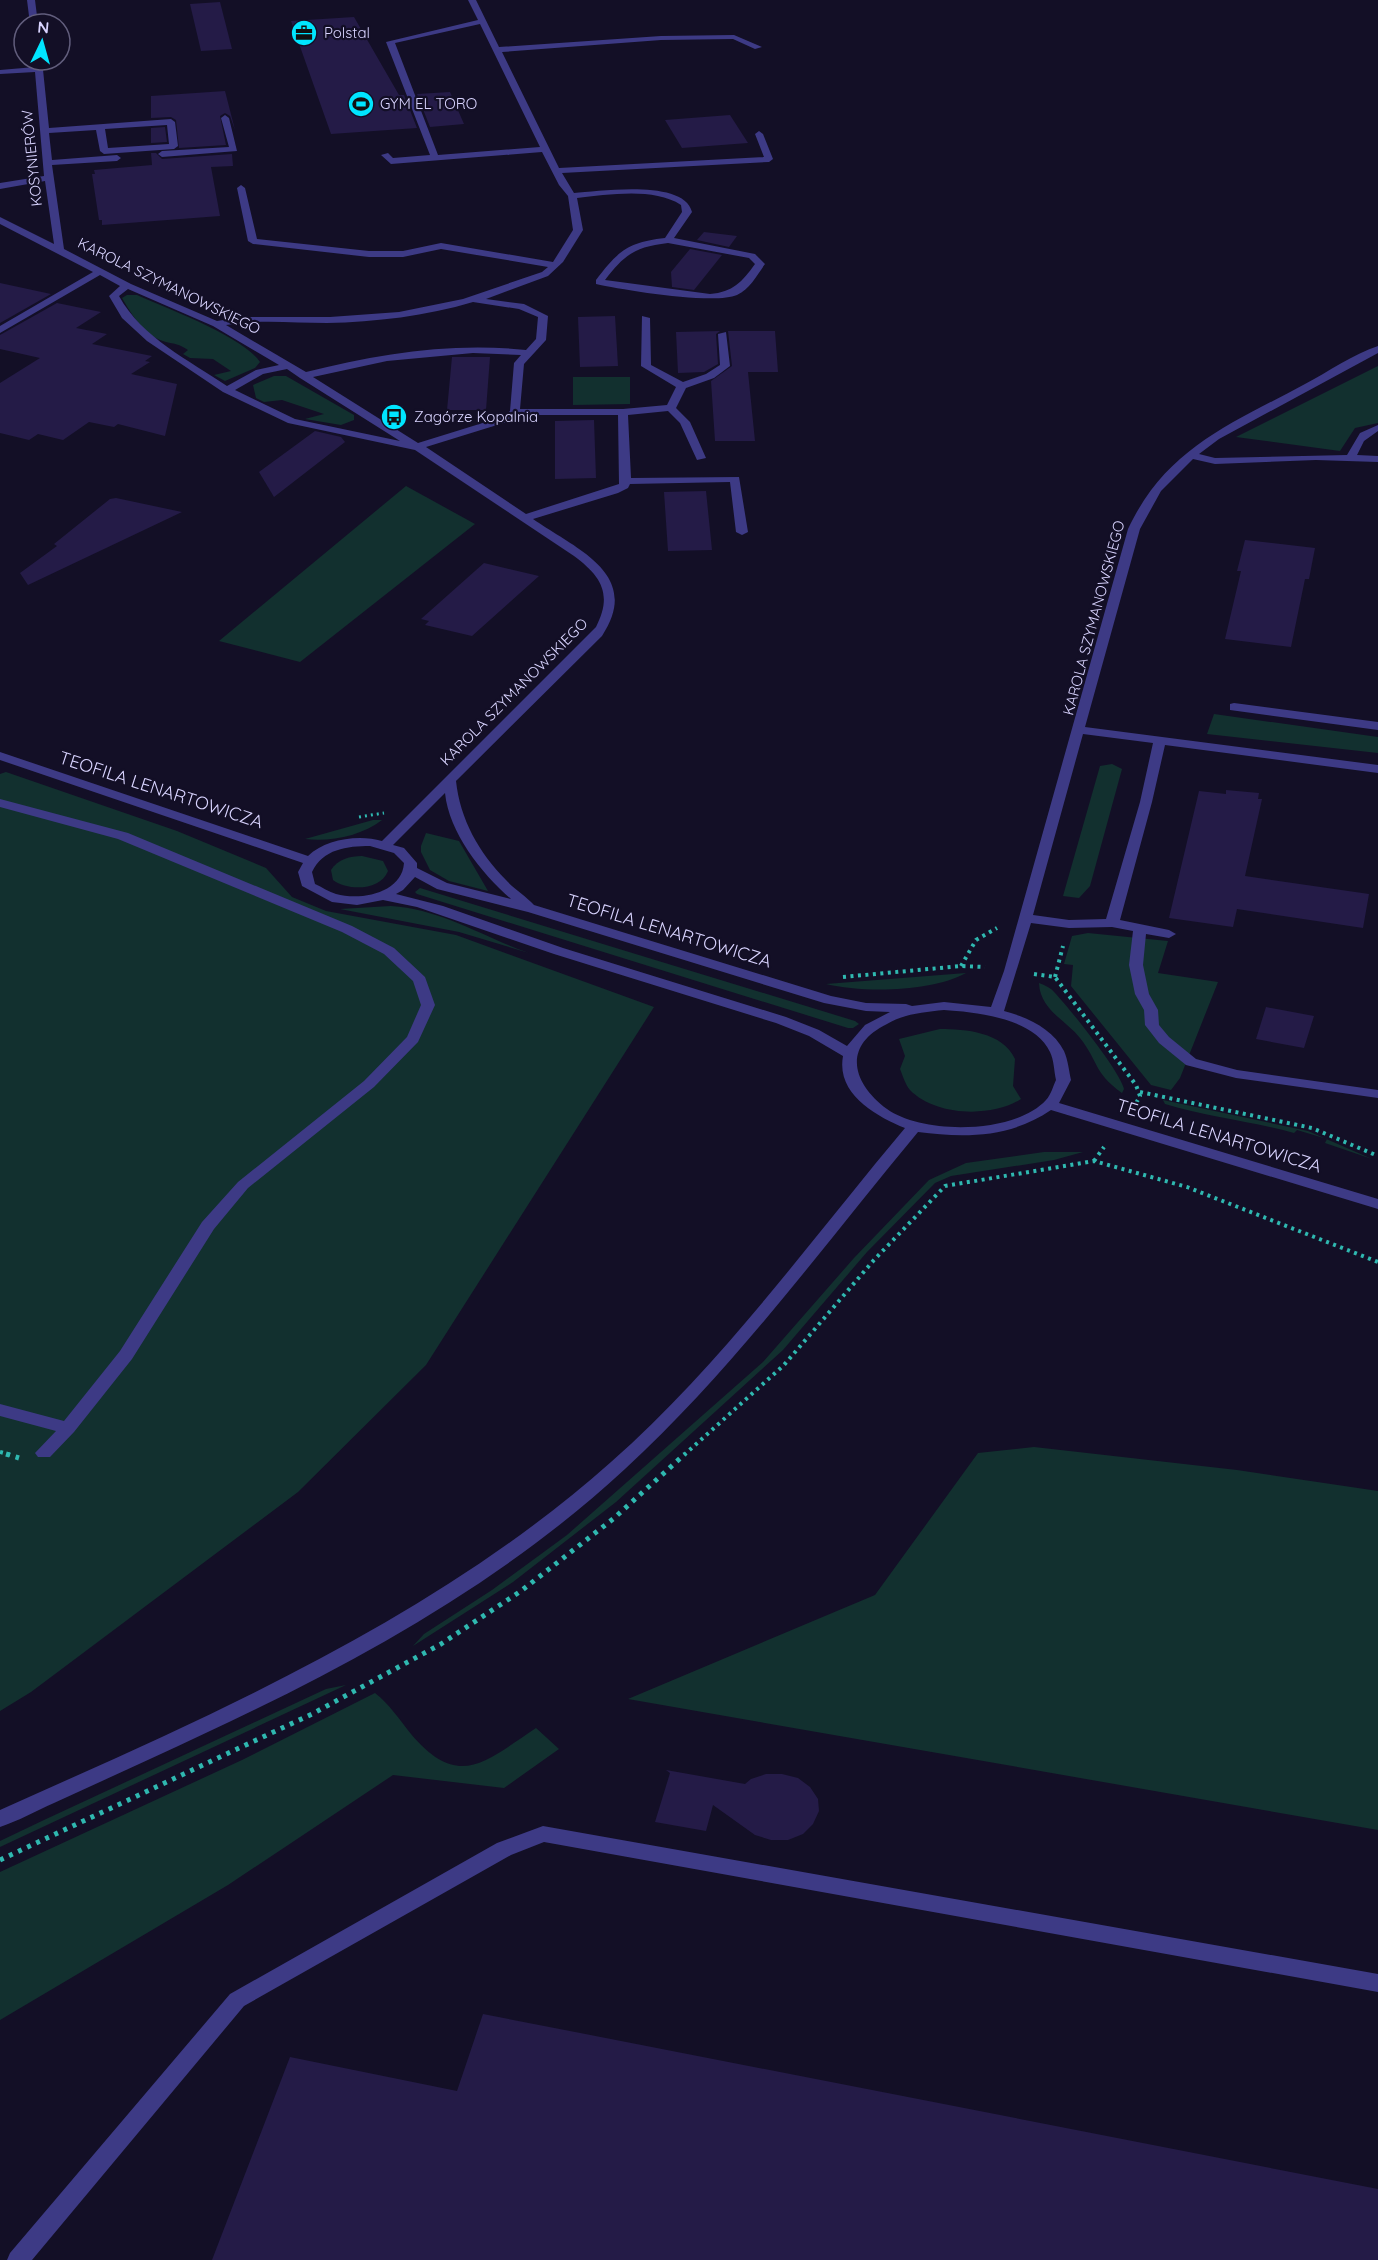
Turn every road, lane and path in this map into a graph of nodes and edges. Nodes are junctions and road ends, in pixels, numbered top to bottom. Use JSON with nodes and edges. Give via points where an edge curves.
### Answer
{"nodes":[{"id":1,"x":472,"y":0,"type":"edge"},
{"id":2,"x":482,"y":21,"type":"junction"},
{"id":3,"x":758,"y":47,"type":"dead end"},
{"id":4,"x":498,"y":50,"type":"junction"},
{"id":5,"x":39,"y":72,"type":"edge"},
{"id":6,"x":225,"y":118,"type":"dead end"},
{"id":7,"x":100,"y":127,"type":"junction"},
{"id":8,"x":44,"y":131,"type":"junction"},
{"id":9,"x":759,"y":134,"type":"dead end"},
{"id":10,"x":546,"y":149,"type":"junction"},
{"id":11,"x":188,"y":152,"type":"junction"},
{"id":12,"x":385,"y":155,"type":"dead end"},
{"id":13,"x":435,"y":158,"type":"junction"},
{"id":14,"x":48,"y":163,"type":"junction"},
{"id":15,"x":193,"y":166,"type":"dead end"},
{"id":16,"x":556,"y":171,"type":"junction"},
{"id":17,"x":49,"y":178,"type":"junction"},
{"id":18,"x":0,"y":186,"type":"edge"},
{"id":19,"x":241,"y":188,"type":"dead end"},
{"id":20,"x":572,"y":196,"type":"junction"},
{"id":21,"x":0,"y":220,"type":"edge"},
{"id":22,"x":668,"y":240,"type":"junction"},
{"id":23,"x":60,"y":252,"type":"junction"},
{"id":24,"x":554,"y":265,"type":"junction"},
{"id":25,"x":99,"y":272,"type":"junction"},
{"id":26,"x":128,"y":286,"type":"junction"},
{"id":27,"x":475,"y":300,"type":"junction"},
{"id":28,"x":645,"y":318,"type":"dead end"},
{"id":29,"x":216,"y":324,"type":"junction"},
{"id":30,"x":0,"y":330,"type":"edge"},
{"id":31,"x":723,"y":334,"type":"dead end"},
{"id":32,"x":1378,"y":349,"type":"edge"},
{"id":33,"x":528,"y":353,"type":"junction"},
{"id":34,"x":287,"y":366,"type":"junction"},
{"id":35,"x":304,"y":376,"type":"junction"},
{"id":36,"x":682,"y":386,"type":"junction"},
{"id":37,"x":226,"y":390,"type":"junction"},
{"id":38,"x":671,"y":408,"type":"junction"},
{"id":39,"x":515,"y":412,"type":"junction"},
{"id":40,"x":623,"y":412,"type":"junction"},
{"id":41,"x":373,"y":419,"type":"junction"},
{"id":42,"x":1378,"y":428,"type":"edge"},
{"id":43,"x":338,"y":432,"type":"junction"},
{"id":44,"x":416,"y":447,"type":"junction"},
{"id":45,"x":1189,"y":455,"type":"junction"},
{"id":46,"x":701,"y":458,"type":"dead end"},
{"id":47,"x":1351,"y":458,"type":"junction"},
{"id":48,"x":1378,"y":459,"type":"edge"},
{"id":49,"x":626,"y":481,"type":"junction"},
{"id":50,"x":526,"y":519,"type":"junction"},
{"id":51,"x":742,"y":532,"type":"dead end"},
{"id":52,"x":1234,"y":707,"type":"dead end"},
{"id":53,"x":1378,"y":726,"type":"edge"},
{"id":54,"x":1080,"y":730,"type":"junction"},
{"id":55,"x":1160,"y":740,"type":"junction"},
{"id":56,"x":0,"y":756,"type":"edge"},
{"id":57,"x":1378,"y":769,"type":"edge"},
{"id":58,"x":450,"y":781,"type":"junction"},
{"id":59,"x":0,"y":803,"type":"edge"},
{"id":60,"x":389,"y":814,"type":"dead end"},
{"id":61,"x":354,"y":818,"type":"dead end"},
{"id":62,"x":385,"y":845,"type":"junction"},
{"id":63,"x":310,"y":861,"type":"junction"},
{"id":64,"x":413,"y":871,"type":"junction"},
{"id":65,"x":383,"y":896,"type":"junction"},
{"id":66,"x":535,"y":910,"type":"junction"},
{"id":67,"x":1026,"y":918,"type":"junction"},
{"id":68,"x":1112,"y":923,"type":"junction"},
{"id":69,"x":1069,"y":924,"type":"junction"},
{"id":70,"x":1140,"y":927,"type":"junction"},
{"id":71,"x":1169,"y":934,"type":"dead end"},
{"id":72,"x":961,"y":966,"type":"junction"},
{"id":73,"x":980,"y":967,"type":"dead end"},
{"id":74,"x":1040,"y":975,"type":"dead end"},
{"id":75,"x":1055,"y":977,"type":"junction"},
{"id":76,"x":831,"y":978,"type":"dead end"},
{"id":77,"x":918,"y":1008,"type":"junction"},
{"id":78,"x":997,"y":1012,"type":"junction"},
{"id":79,"x":850,"y":1054,"type":"junction"},
{"id":80,"x":1140,"y":1092,"type":"junction"},
{"id":81,"x":1378,"y":1094,"type":"edge"},
{"id":82,"x":1138,"y":1101,"type":"dead end"},
{"id":83,"x":1049,"y":1105,"type":"junction"},
{"id":84,"x":915,"y":1127,"type":"junction"},
{"id":85,"x":1099,"y":1154,"type":"dead end"},
{"id":86,"x":1378,"y":1156,"type":"edge"},
{"id":87,"x":1378,"y":1204,"type":"edge"},
{"id":88,"x":1378,"y":1262,"type":"edge"},
{"id":89,"x":0,"y":1410,"type":"edge"},
{"id":90,"x":68,"y":1428,"type":"junction"},
{"id":91,"x":44,"y":1453,"type":"dead end"},
{"id":92,"x":0,"y":1819,"type":"edge"},
{"id":93,"x":1378,"y":1983,"type":"edge"},
{"id":94,"x":18,"y":2260,"type":"edge"}],
"edges":[{"from":1,"to":2,"type":"street"},
{"from":2,"to":4,"type":"street"},
{"from":2,"to":13,"type":"street","via":[[390,42]]},
{"from":3,"to":4,"type":"street","via":[[734,37],[661,38]]},
{"from":4,"to":10,"type":"street"},
{"from":5,"to":8,"type":"street","name":"KOSYNIERÓW"},
{"from":6,"to":11,"type":"street","via":[[234,149]]},
{"from":7,"to":7,"type":"street","via":[[171,122],[174,146],[104,151]]},
{"from":7,"to":8,"type":"street"},
{"from":8,"to":14,"type":"street","name":"KOSYNIERÓW"},
{"from":9,"to":16,"type":"street","via":[[769,159]]},
{"from":10,"to":13,"type":"street"},
{"from":10,"to":16,"type":"street"},
{"from":11,"to":14,"type":"street"},
{"from":11,"to":15,"type":"street"},
{"from":12,"to":13,"type":"street","via":[[391,161]]},
{"from":14,"to":17,"type":"street","name":"KOSYNIERÓW"},
{"from":16,"to":20,"type":"street"},
{"from":17,"to":18,"type":"street"},
{"from":17,"to":23,"type":"street","name":"KOSYNIERÓW"},
{"from":19,"to":24,"type":"street","via":[[253,241],[369,254],[403,254],[441,246]]},
{"from":20,"to":22,"type":"street","via":[[646,192],[673,197],[684,203],[687,212]]},
{"from":20,"to":24,"type":"street","via":[[578,230]]},
{"from":21,"to":23,"type":"street","name":"KAROLA SZYMANOWSKIEGO"},
{"from":22,"to":22,"type":"street","via":[[640,243],[624,250],[599,282],[725,296],[739,292],[760,264],[752,256]]},
{"from":23,"to":25,"type":"street","name":"KAROLA SZYMANOWSKIEGO"},
{"from":24,"to":27,"type":"street","via":[[545,274]]},
{"from":25,"to":26,"type":"street","name":"KAROLA SZYMANOWSKIEGO"},
{"from":25,"to":30,"type":"street"},
{"from":26,"to":29,"type":"street","name":"KAROLA SZYMANOWSKIEGO"},
{"from":26,"to":37,"type":"street","via":[[114,296],[131,322]]},
{"from":27,"to":29,"type":"street","via":[[382,317],[242,318]]},
{"from":27,"to":33,"type":"street","via":[[521,306],[543,315],[540,340]]},
{"from":28,"to":36,"type":"street","via":[[646,366]]},
{"from":29,"to":34,"type":"street","name":"KAROLA SZYMANOWSKIEGO"},
{"from":31,"to":36,"type":"street","via":[[725,366]]},
{"from":32,"to":45,"type":"street","name":"KAROLA SZYMANOWSKIEGO","via":[[1247,418]]},
{"from":33,"to":35,"type":"street","via":[[432,351]]},
{"from":33,"to":39,"type":"street","via":[[519,363]]},
{"from":34,"to":35,"type":"street","name":"KAROLA SZYMANOWSKIEGO"},
{"from":34,"to":37,"type":"street","via":[[260,372]]},
{"from":35,"to":41,"type":"street","name":"KAROLA SZYMANOWSKIEGO"},
{"from":36,"to":38,"type":"street"},
{"from":37,"to":43,"type":"street","via":[[292,421]]},
{"from":38,"to":40,"type":"street"},
{"from":38,"to":46,"type":"street","via":[[685,422]]},
{"from":39,"to":40,"type":"street"},
{"from":39,"to":44,"type":"street","via":[[506,419]]},
{"from":40,"to":49,"type":"street"},
{"from":41,"to":43,"type":"street"},
{"from":41,"to":44,"type":"street","name":"KAROLA SZYMANOWSKIEGO"},
{"from":42,"to":47,"type":"street","via":[[1366,431]]},
{"from":43,"to":44,"type":"street"},
{"from":44,"to":50,"type":"street","name":"KAROLA SZYMANOWSKIEGO"},
{"from":45,"to":47,"type":"street","via":[[1215,461]]},
{"from":45,"to":54,"type":"street","name":"KAROLA SZYMANOWSKIEGO","via":[[1141,511]]},
{"from":47,"to":48,"type":"street"},
{"from":49,"to":50,"type":"street","via":[[614,491]]},
{"from":49,"to":51,"type":"street","via":[[735,479]]},
{"from":50,"to":58,"type":"street","name":"KAROLA SZYMANOWSKIEGO","via":[[600,572],[611,595],[610,608],[603,626],[582,651]]},
{"from":52,"to":53,"type":"street"},
{"from":54,"to":55,"type":"street"},
{"from":54,"to":67,"type":"street","name":"KAROLA SZYMANOWSKIEGO"},
{"from":55,"to":57,"type":"street"},
{"from":55,"to":68,"type":"street"},
{"from":56,"to":63,"type":"street","name":"TEOFILA LENARTOWICZA"},
{"from":58,"to":62,"type":"street","name":"KAROLA SZYMANOWSKIEGO"},
{"from":58,"to":66,"type":"street","via":[[456,812],[493,876]]},
{"from":59,"to":90,"type":"street","via":[[123,836],[347,929],[390,951],[420,980],[428,1005],[413,1039],[369,1084],[292,1143],[236,1193],[208,1227],[126,1355]]},
{"from":60,"to":61,"type":"path","via":[[375,812]]},
{"from":62,"to":63,"type":"street","via":[[350,843],[324,851]]},
{"from":62,"to":64,"type":"street","via":[[409,858]]},
{"from":63,"to":65,"type":"street","via":[[305,877],[318,893],[341,900]]},
{"from":64,"to":65,"type":"street","via":[[406,884]]},
{"from":64,"to":66,"type":"street","name":"TEOFILA LENARTOWICZA","via":[[442,886]]},
{"from":65,"to":79,"type":"street","via":[[461,915],[525,940],[781,1020]]},
{"from":66,"to":77,"type":"street","name":"TEOFILA LENARTOWICZA","via":[[829,1000],[866,1007]]},
{"from":67,"to":69,"type":"street"},
{"from":67,"to":72,"type":"path","via":[[980,936]]},
{"from":67,"to":78,"type":"street","name":"KAROLA SZYMANOWSKIEGO"},
{"from":68,"to":69,"type":"street"},
{"from":68,"to":70,"type":"street"},
{"from":69,"to":75,"type":"path"},
{"from":70,"to":71,"type":"street"},
{"from":70,"to":81,"type":"street","via":[[1136,965],[1152,1025],[1191,1062],[1236,1074]]},
{"from":72,"to":73,"type":"path"},
{"from":72,"to":76,"type":"path"},
{"from":74,"to":75,"type":"path"},
{"from":75,"to":80,"type":"path"},
{"from":77,"to":78,"type":"street","via":[[944,1006]]},
{"from":77,"to":79,"type":"street","via":[[874,1025],[856,1041]]},
{"from":78,"to":83,"type":"street","via":[[1034,1029],[1057,1052],[1063,1079]]},
{"from":79,"to":84,"type":"street","via":[[852,1082],[861,1096],[893,1119]]},
{"from":80,"to":82,"type":"path"},
{"from":80,"to":86,"type":"path","via":[[1311,1128]]},
{"from":83,"to":84,"type":"street","via":[[1002,1130],[958,1134]]},
{"from":83,"to":87,"type":"street","name":"TEOFILA LENARTOWICZA"},
{"from":84,"to":92,"type":"street","via":[[676,1409],[615,1469],[513,1552],[406,1622],[316,1672]]},
{"from":85,"to":88,"type":"path","via":[[1094,1161],[1166,1179]]},
{"from":89,"to":90,"type":"street"},
{"from":90,"to":91,"type":"street"},
{"from":93,"to":94,"type":"street","via":[[543,1834],[504,1849],[237,2000]]}]}
